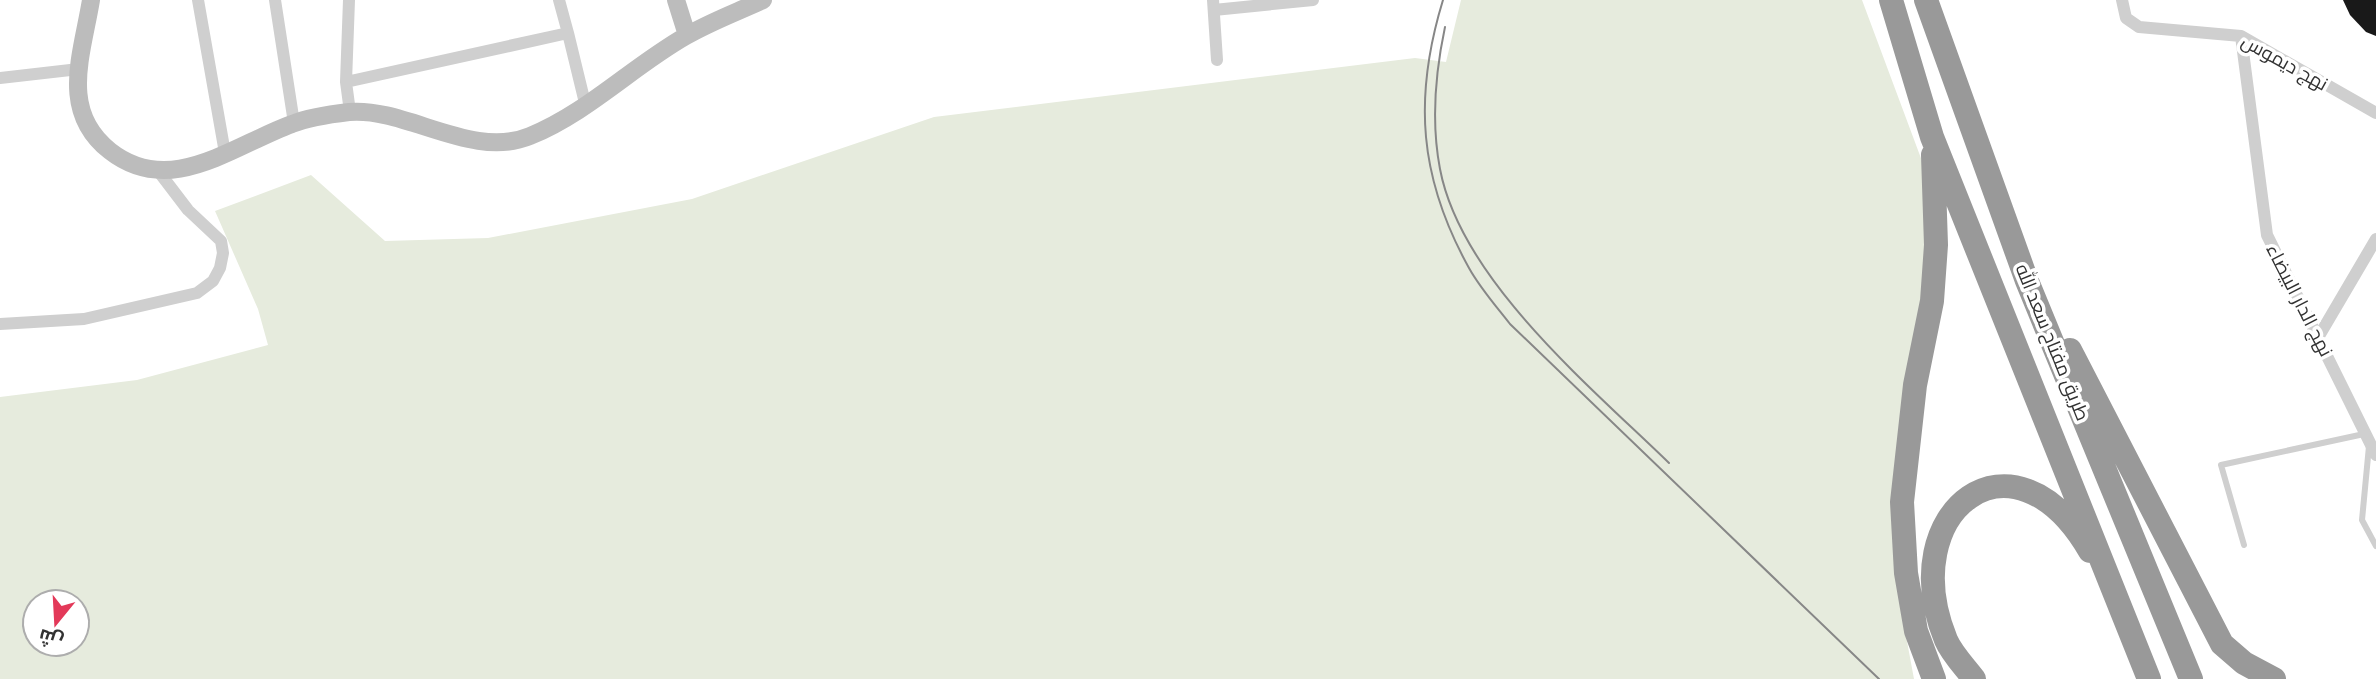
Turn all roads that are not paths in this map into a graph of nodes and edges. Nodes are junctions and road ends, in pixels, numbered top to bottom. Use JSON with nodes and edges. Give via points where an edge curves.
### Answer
{"nodes":[{"id":1,"x":91,"y":0,"type":"edge"},
{"id":2,"x":198,"y":0,"type":"edge"},
{"id":3,"x":275,"y":0,"type":"edge"},
{"id":4,"x":349,"y":0,"type":"edge"},
{"id":5,"x":559,"y":0,"type":"edge"},
{"id":6,"x":676,"y":0,"type":"edge"},
{"id":7,"x":763,"y":0,"type":"edge"},
{"id":8,"x":1313,"y":0,"type":"edge"},
{"id":9,"x":1891,"y":0,"type":"edge"},
{"id":10,"x":1926,"y":0,"type":"edge"},
{"id":11,"x":2122,"y":0,"type":"edge"},
{"id":12,"x":1214,"y":5,"type":"edge"},
{"id":13,"x":568,"y":33,"type":"junction"},
{"id":14,"x":687,"y":35,"type":"junction"},
{"id":15,"x":2241,"y":36,"type":"junction"},
{"id":16,"x":1217,"y":60,"type":"dead end"},
{"id":17,"x":79,"y":69,"type":"junction"},
{"id":18,"x":0,"y":78,"type":"edge"},
{"id":19,"x":346,"y":82,"type":"junction"},
{"id":20,"x":585,"y":103,"type":"junction"},
{"id":21,"x":350,"y":112,"type":"junction"},
{"id":22,"x":2376,"y":113,"type":"edge"},
{"id":23,"x":295,"y":123,"type":"junction"},
{"id":24,"x":1932,"y":136,"type":"junction"},
{"id":25,"x":225,"y":153,"type":"junction"},
{"id":26,"x":159,"y":172,"type":"junction"},
{"id":27,"x":2376,"y":239,"type":"edge"},
{"id":28,"x":2027,"y":281,"type":"junction"},
{"id":29,"x":0,"y":324,"type":"edge"},
{"id":30,"x":2319,"y":336,"type":"junction"},
{"id":31,"x":2370,"y":444,"type":"edge"},
{"id":32,"x":2245,"y":545,"type":"dead end"},
{"id":33,"x":2376,"y":546,"type":"edge"},
{"id":34,"x":2124,"y":612,"type":"junction"},
{"id":35,"x":2145,"y":671,"type":"edge"},
{"id":36,"x":1934,"y":679,"type":"edge"},
{"id":37,"x":1974,"y":679,"type":"edge"},
{"id":38,"x":2191,"y":679,"type":"edge"},
{"id":39,"x":2274,"y":679,"type":"edge"}],
"edges":[{"from":1,"to":17,"type":"street"},
{"from":2,"to":25,"type":"street"},
{"from":3,"to":23,"type":"street"},
{"from":4,"to":19,"type":"street"},
{"from":5,"to":13,"type":"street"},
{"from":6,"to":14,"type":"street"},
{"from":7,"to":14,"type":"street"},
{"from":8,"to":12,"type":"street"},
{"from":9,"to":24,"type":"highway","name":"طريق مفتاح سعد الله"},
{"from":10,"to":28,"type":"highway","name":"طريق مفتاح سعد الله"},
{"from":11,"to":15,"type":"street","name":"نهج ديموس","via":[[2126,18],[2146,29]]},
{"from":12,"to":16,"type":"street"},
{"from":13,"to":19,"type":"street"},
{"from":13,"to":20,"type":"street"},
{"from":14,"to":20,"type":"street"},
{"from":15,"to":22,"type":"street","name":"نهج ديموس"},
{"from":15,"to":30,"type":"street","name":"نهج الدار البيضاء","via":[[2267,234]]},
{"from":17,"to":18,"type":"street"},
{"from":17,"to":26,"type":"street","via":[[78,108],[90,134],[120,159]]},
{"from":19,"to":21,"type":"street"},
{"from":20,"to":21,"type":"street","via":[[529,137],[506,142]]},
{"from":21,"to":23,"type":"street"},
{"from":23,"to":25,"type":"street"},
{"from":24,"to":34,"type":"highway","name":"طريق مفتاح سعد الله"},
{"from":24,"to":36,"type":"highway","via":[[1933,301],[1915,385],[1902,502],[1906,573],[1916,631]]},
{"from":25,"to":26,"type":"street","via":[[193,167]]},
{"from":26,"to":29,"type":"street","via":[[220,241],[223,253],[213,281],[197,293],[84,320]]},
{"from":27,"to":30,"type":"street"},
{"from":28,"to":38,"type":"highway","name":"طريق مفتاح سعد الله"},
{"from":28,"to":39,"type":"highway","via":[[2079,364],[2222,644]]},
{"from":30,"to":31,"type":"street","name":"نهج الدار البيضاء"},
{"from":31,"to":32,"type":"lane","via":[[2221,465]]},
{"from":31,"to":33,"type":"lane","name":"نهج الدار البيضاء","via":[[2362,520]]},
{"from":34,"to":35,"type":"highway","name":"طريق مفتاح سعد الله"},
{"from":34,"to":37,"type":"highway","via":[[2079,533],[2054,508],[2030,491],[2004,485],[1977,491],[1955,506],[1941,528],[1932,561],[1935,606],[1947,642]]}]}
